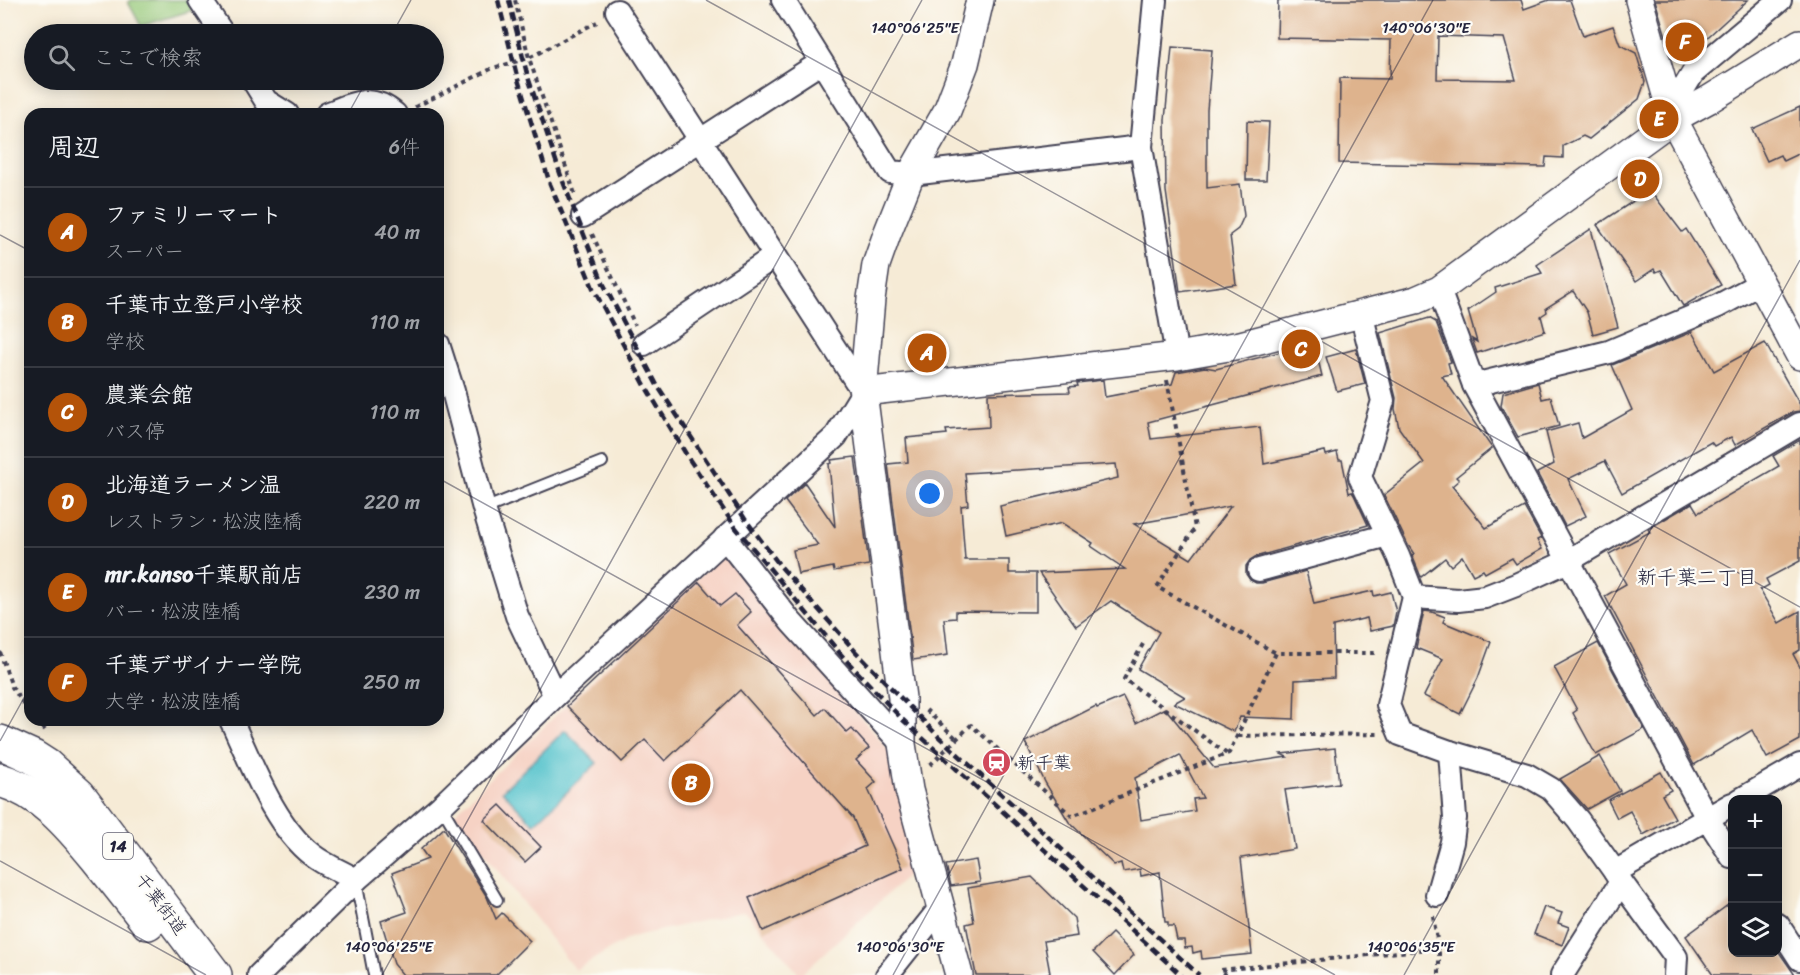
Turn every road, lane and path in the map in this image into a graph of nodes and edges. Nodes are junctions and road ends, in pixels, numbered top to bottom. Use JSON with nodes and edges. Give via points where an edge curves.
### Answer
{"nodes":[{"id":1,"x":200,"y":0,"type":"edge"},
{"id":2,"x":515,"y":0,"type":"edge"},
{"id":3,"x":783,"y":0,"type":"edge"},
{"id":4,"x":980,"y":0,"type":"edge"},
{"id":5,"x":1155,"y":0,"type":"edge"},
{"id":6,"x":1639,"y":0,"type":"edge"},
{"id":7,"x":1780,"y":0,"type":"edge"},
{"id":8,"x":617,"y":11,"type":"joint"},
{"id":9,"x":216,"y":24,"type":"edge"},
{"id":10,"x":1800,"y":44,"type":"edge"},
{"id":11,"x":529,"y":58,"type":"junction"},
{"id":12,"x":820,"y":63,"type":"junction"},
{"id":13,"x":259,"y":90,"type":"edge"},
{"id":14,"x":278,"y":108,"type":"edge"},
{"id":15,"x":342,"y":108,"type":"edge"},
{"id":16,"x":392,"y":108,"type":"edge"},
{"id":17,"x":409,"y":108,"type":"edge"},
{"id":18,"x":1673,"y":119,"type":"junction"},
{"id":19,"x":700,"y":140,"type":"junction"},
{"id":20,"x":1141,"y":147,"type":"junction"},
{"id":21,"x":911,"y":174,"type":"junction"},
{"id":22,"x":583,"y":216,"type":"junction"},
{"id":23,"x":775,"y":256,"type":"junction"},
{"id":24,"x":1761,"y":283,"type":"junction"},
{"id":25,"x":1439,"y":290,"type":"junction"},
{"id":26,"x":1361,"y":313,"type":"junction"},
{"id":27,"x":644,"y":344,"type":"joint"},
{"id":28,"x":1170,"y":356,"type":"junction"},
{"id":29,"x":1800,"y":356,"type":"edge"},
{"id":30,"x":1474,"y":385,"type":"junction"},
{"id":31,"x":445,"y":392,"type":"edge"},
{"id":32,"x":863,"y":392,"type":"junction"},
{"id":33,"x":1800,"y":424,"type":"edge"},
{"id":34,"x":602,"y":462,"type":"dead end"},
{"id":35,"x":483,"y":509,"type":"junction"},
{"id":36,"x":1388,"y":535,"type":"junction"},
{"id":37,"x":725,"y":538,"type":"junction"},
{"id":38,"x":1568,"y":561,"type":"junction"},
{"id":39,"x":1259,"y":570,"type":"dead end"},
{"id":40,"x":1414,"y":597,"type":"junction"},
{"id":41,"x":1143,"y":644,"type":"dead end"},
{"id":42,"x":0,"y":651,"type":"edge"},
{"id":43,"x":1276,"y":653,"type":"junction"},
{"id":44,"x":1400,"y":653,"type":"junction"},
{"id":45,"x":555,"y":696,"type":"junction"},
{"id":46,"x":24,"y":704,"type":"edge"},
{"id":47,"x":234,"y":726,"type":"edge"},
{"id":48,"x":1400,"y":734,"type":"junction"},
{"id":49,"x":1238,"y":736,"type":"junction"},
{"id":50,"x":1,"y":740,"type":"edge"},
{"id":51,"x":902,"y":744,"type":"junction"},
{"id":52,"x":1450,"y":752,"type":"junction"},
{"id":53,"x":1228,"y":754,"type":"junction"},
{"id":54,"x":1800,"y":765,"type":"edge"},
{"id":55,"x":0,"y":780,"type":"edge"},
{"id":56,"x":908,"y":786,"type":"junction"},
{"id":57,"x":1749,"y":795,"type":"edge"},
{"id":58,"x":441,"y":806,"type":"junction"},
{"id":59,"x":1728,"y":806,"type":"edge"},
{"id":60,"x":1707,"y":818,"type":"junction"},
{"id":61,"x":1728,"y":851,"type":"edge"},
{"id":62,"x":1618,"y":877,"type":"junction"},
{"id":63,"x":356,"y":880,"type":"junction"},
{"id":64,"x":1437,"y":895,"type":"joint"},
{"id":65,"x":497,"y":900,"type":"dead end"},
{"id":66,"x":941,"y":908,"type":"junction"},
{"id":67,"x":1782,"y":931,"type":"edge"},
{"id":68,"x":1438,"y":948,"type":"junction"},
{"id":69,"x":1800,"y":959,"type":"edge"},
{"id":70,"x":187,"y":975,"type":"edge"},
{"id":71,"x":215,"y":975,"type":"edge"},
{"id":72,"x":259,"y":975,"type":"edge"},
{"id":73,"x":374,"y":975,"type":"edge"},
{"id":74,"x":887,"y":975,"type":"edge"},
{"id":75,"x":959,"y":975,"type":"edge"},
{"id":76,"x":1226,"y":975,"type":"edge"},
{"id":77,"x":1439,"y":975,"type":"edge"},
{"id":78,"x":1562,"y":975,"type":"edge"},
{"id":79,"x":1675,"y":975,"type":"edge"}],
"edges":[{"from":1,"to":9,"type":"street"},
{"from":2,"to":11,"type":"path"},
{"from":3,"to":12,"type":"street"},
{"from":4,"to":21,"type":"street","via":[[965,64],[947,111]]},
{"from":5,"to":20,"type":"street"},
{"from":6,"to":18,"type":"street"},
{"from":7,"to":18,"type":"street","via":[[1693,73],[1681,93]]},
{"from":8,"to":11,"type":"path"},
{"from":8,"to":19,"type":"street"},
{"from":10,"to":18,"type":"street"},
{"from":11,"to":17,"type":"path","via":[[493,68]]},
{"from":11,"to":22,"type":"path"},
{"from":12,"to":19,"type":"street"},
{"from":12,"to":21,"type":"street","via":[[890,172]]},
{"from":13,"to":14,"type":"street"},
{"from":15,"to":16,"type":"street","via":[[360,101]]},
{"from":18,"to":24,"type":"street"},
{"from":18,"to":25,"type":"street"},
{"from":19,"to":22,"type":"street"},
{"from":19,"to":23,"type":"street"},
{"from":20,"to":21,"type":"street"},
{"from":20,"to":28,"type":"street"},
{"from":21,"to":32,"type":"street","via":[[876,265]]},
{"from":22,"to":27,"type":"path"},
{"from":23,"to":27,"type":"street"},
{"from":23,"to":32,"type":"street"},
{"from":24,"to":29,"type":"street"},
{"from":24,"to":30,"type":"street","via":[[1718,306],[1610,352]]},
{"from":25,"to":26,"type":"street","via":[[1391,308]]},
{"from":25,"to":30,"type":"street"},
{"from":26,"to":28,"type":"street","via":[[1240,345]]},
{"from":26,"to":36,"type":"street","via":[[1383,401],[1360,477]]},
{"from":28,"to":32,"type":"street"},
{"from":28,"to":43,"type":"path","via":[[1195,528],[1158,588]]},
{"from":30,"to":38,"type":"street"},
{"from":31,"to":35,"type":"street"},
{"from":32,"to":37,"type":"street","via":[[836,436]]},
{"from":32,"to":51,"type":"street","via":[[902,698]]},
{"from":33,"to":38,"type":"street"},
{"from":34,"to":35,"type":"lane"},
{"from":35,"to":45,"type":"street","via":[[517,616]]},
{"from":36,"to":39,"type":"street"},
{"from":36,"to":40,"type":"street"},
{"from":37,"to":45,"type":"street"},
{"from":37,"to":51,"type":"street","via":[[790,622]]},
{"from":38,"to":40,"type":"street","via":[[1485,597]]},
{"from":38,"to":60,"type":"street"},
{"from":40,"to":44,"type":"street"},
{"from":41,"to":53,"type":"path","via":[[1124,679]]},
{"from":42,"to":46,"type":"path","via":[[12,687]]},
{"from":43,"to":44,"type":"path"},
{"from":43,"to":49,"type":"path"},
{"from":44,"to":48,"type":"street","via":[[1388,705]]},
{"from":45,"to":58,"type":"street"},
{"from":47,"to":63,"type":"street","via":[[278,817],[294,838],[312,855]]},
{"from":48,"to":49,"type":"path"},
{"from":48,"to":52,"type":"street"},
{"from":49,"to":53,"type":"path"},
{"from":50,"to":71,"type":"highway","name":"千葉街道","number":"14","via":[[47,766],[79,795]]},
{"from":51,"to":56,"type":"street"},
{"from":52,"to":62,"type":"street","via":[[1527,775],[1551,789]]},
{"from":52,"to":64,"type":"street","via":[[1455,818]]},
{"from":53,"to":56,"type":"path","via":[[1072,816],[970,725]]},
{"from":54,"to":57,"type":"street"},
{"from":55,"to":70,"type":"highway","name":"千葉街道","number":"14","via":[[41,800],[66,821]]},
{"from":56,"to":66,"type":"street"},
{"from":58,"to":63,"type":"street"},
{"from":58,"to":65,"type":"lane"},
{"from":59,"to":60,"type":"street"},
{"from":60,"to":61,"type":"street"},
{"from":60,"to":62,"type":"street"},
{"from":62,"to":78,"type":"street"},
{"from":62,"to":79,"type":"street","via":[[1676,957]]},
{"from":63,"to":72,"type":"street"},
{"from":63,"to":73,"type":"lane"},
{"from":64,"to":68,"type":"path","via":[[1432,908]]},
{"from":66,"to":74,"type":"street"},
{"from":66,"to":75,"type":"street"},
{"from":67,"to":69,"type":"street"},
{"from":68,"to":76,"type":"path","via":[[1220,970]]},
{"from":68,"to":77,"type":"path"}]}
